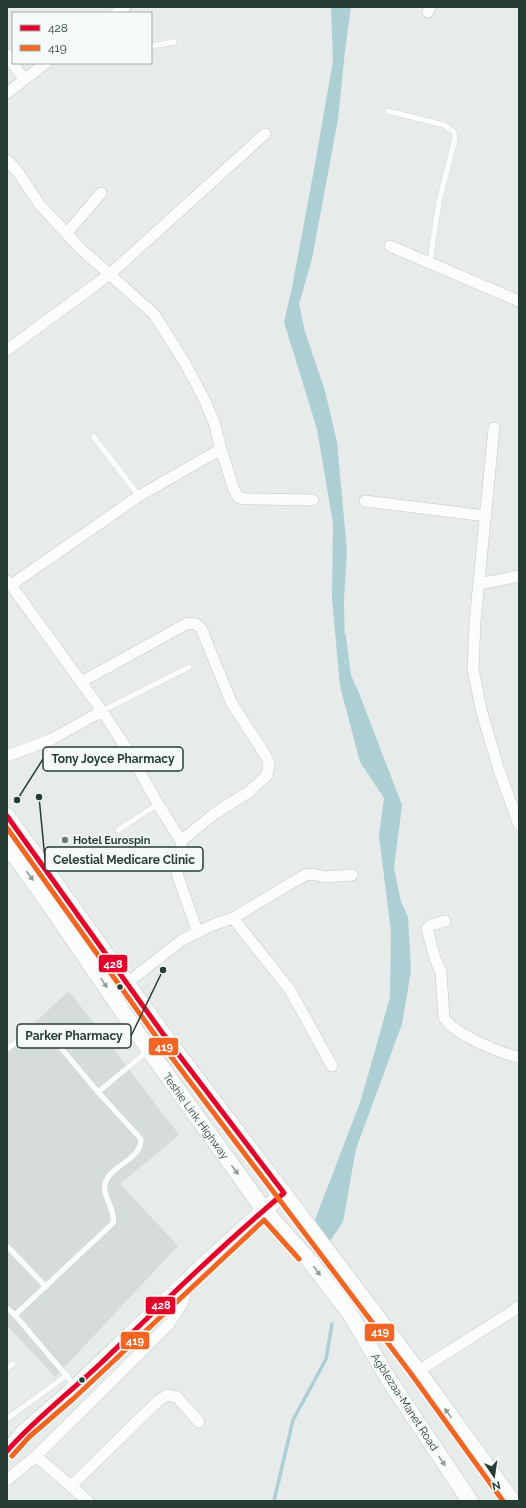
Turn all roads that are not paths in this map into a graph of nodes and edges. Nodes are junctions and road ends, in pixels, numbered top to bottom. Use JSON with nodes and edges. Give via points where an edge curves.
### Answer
{"nodes":[{"id":1,"x":174,"y":42,"type":"dead end"},
{"id":2,"x":152,"y":46,"type":"edge"},
{"id":3,"x":13,"y":64,"type":"edge"},
{"id":4,"x":45,"y":64,"type":"edge"},
{"id":5,"x":24,"y":79,"type":"junction"},
{"id":6,"x":7,"y":93,"type":"edge"},
{"id":7,"x":388,"y":111,"type":"dead end"},
{"id":8,"x":266,"y":134,"type":"dead end"},
{"id":9,"x":7,"y":160,"type":"edge"},
{"id":10,"x":101,"y":193,"type":"dead end"},
{"id":11,"x":67,"y":233,"type":"junction"},
{"id":12,"x":390,"y":246,"type":"dead end"},
{"id":13,"x":430,"y":262,"type":"junction"},
{"id":14,"x":110,"y":274,"type":"junction"},
{"id":15,"x":519,"y":300,"type":"edge"},
{"id":16,"x":7,"y":350,"type":"edge"},
{"id":17,"x":494,"y":428,"type":"dead end"},
{"id":18,"x":94,"y":436,"type":"dead end"},
{"id":19,"x":221,"y":448,"type":"junction"},
{"id":20,"x":138,"y":496,"type":"junction"},
{"id":21,"x":313,"y":500,"type":"dead end"},
{"id":22,"x":364,"y":501,"type":"dead end"},
{"id":23,"x":486,"y":516,"type":"junction"},
{"id":24,"x":519,"y":576,"type":"edge"},
{"id":25,"x":9,"y":583,"type":"edge"},
{"id":26,"x":479,"y":584,"type":"junction"},
{"id":27,"x":189,"y":667,"type":"dead end"},
{"id":28,"x":81,"y":682,"type":"junction"},
{"id":29,"x":102,"y":711,"type":"junction"},
{"id":30,"x":7,"y":756,"type":"edge"},
{"id":31,"x":158,"y":804,"type":"junction"},
{"id":32,"x":7,"y":816,"type":"edge"},
{"id":33,"x":519,"y":825,"type":"edge"},
{"id":34,"x":118,"y":830,"type":"dead end"},
{"id":35,"x":181,"y":841,"type":"junction"},
{"id":36,"x":7,"y":845,"type":"edge"},
{"id":37,"x":76,"y":850,"type":"dead end"},
{"id":38,"x":44,"y":868,"type":"junction"},
{"id":39,"x":352,"y":875,"type":"dead end"},
{"id":40,"x":233,"y":918,"type":"junction"},
{"id":41,"x":446,"y":920,"type":"dead end"},
{"id":42,"x":198,"y":933,"type":"junction"},
{"id":43,"x":126,"y":983,"type":"junction"},
{"id":44,"x":166,"y":1038,"type":"junction"},
{"id":45,"x":7,"y":1049,"type":"edge"},
{"id":46,"x":149,"y":1050,"type":"junction"},
{"id":47,"x":519,"y":1057,"type":"edge"},
{"id":48,"x":332,"y":1066,"type":"dead end"},
{"id":49,"x":98,"y":1092,"type":"junction"},
{"id":50,"x":284,"y":1193,"type":"junction"},
{"id":51,"x":264,"y":1210,"type":"junction"},
{"id":52,"x":8,"y":1247,"type":"dead end"},
{"id":53,"x":189,"y":1279,"type":"junction"},
{"id":54,"x":46,"y":1287,"type":"junction"},
{"id":55,"x":7,"y":1308,"type":"edge"},
{"id":56,"x":518,"y":1311,"type":"edge"},
{"id":57,"x":15,"y":1315,"type":"junction"},
{"id":58,"x":135,"y":1330,"type":"junction"},
{"id":59,"x":139,"y":1355,"type":"junction"},
{"id":60,"x":13,"y":1364,"type":"dead end"},
{"id":61,"x":7,"y":1368,"type":"edge"},
{"id":62,"x":418,"y":1371,"type":"junction"},
{"id":63,"x":72,"y":1381,"type":"junction"},
{"id":64,"x":7,"y":1419,"type":"edge"},
{"id":65,"x":199,"y":1422,"type":"dead end"},
{"id":66,"x":7,"y":1451,"type":"edge"},
{"id":67,"x":36,"y":1456,"type":"junction"},
{"id":68,"x":7,"y":1480,"type":"edge"},
{"id":69,"x":71,"y":1486,"type":"junction"},
{"id":70,"x":88,"y":1501,"type":"edge"},
{"id":71,"x":470,"y":1501,"type":"edge"},
{"id":72,"x":512,"y":1501,"type":"edge"}],
"edges":[{"from":1,"to":2,"type":"lane"},
{"from":3,"to":5,"type":"street"},
{"from":4,"to":5,"type":"street"},
{"from":5,"to":6,"type":"street"},
{"from":7,"to":13,"type":"lane","via":[[444,125],[454,132],[455,139],[439,201]]},
{"from":8,"to":14,"type":"street"},
{"from":9,"to":11,"type":"street","via":[[40,205]]},
{"from":10,"to":11,"type":"street"},
{"from":11,"to":14,"type":"street"},
{"from":12,"to":13,"type":"street"},
{"from":13,"to":15,"type":"street"},
{"from":14,"to":16,"type":"street"},
{"from":14,"to":19,"type":"street","via":[[158,320],[204,399]]},
{"from":17,"to":23,"type":"street"},
{"from":18,"to":20,"type":"lane"},
{"from":19,"to":20,"type":"street"},
{"from":19,"to":21,"type":"street","via":[[239,498]]},
{"from":20,"to":25,"type":"street"},
{"from":22,"to":23,"type":"street"},
{"from":23,"to":26,"type":"street"},
{"from":24,"to":26,"type":"street"},
{"from":25,"to":28,"type":"street"},
{"from":26,"to":33,"type":"street","via":[[473,668],[482,713]]},
{"from":27,"to":29,"type":"lane"},
{"from":28,"to":29,"type":"street"},
{"from":28,"to":35,"type":"street","via":[[188,623],[201,628],[231,702],[269,763],[267,775],[250,791],[214,814]]},
{"from":29,"to":30,"type":"street","via":[[52,739]]},
{"from":29,"to":31,"type":"street"},
{"from":31,"to":34,"type":"lane"},
{"from":31,"to":35,"type":"street"},
{"from":32,"to":38,"type":"main road","name":"Teshie Link Highway"},
{"from":35,"to":42,"type":"street","via":[[183,857],[177,874]]},
{"from":36,"to":46,"type":"main road","name":"Teshie Link Highway","one_way":true},
{"from":37,"to":38,"type":"lane"},
{"from":38,"to":43,"type":"main road","name":"Teshie Link Highway"},
{"from":39,"to":40,"type":"street","via":[[305,875]]},
{"from":40,"to":42,"type":"street"},
{"from":40,"to":48,"type":"street","via":[[290,990]]},
{"from":41,"to":47,"type":"street","via":[[427,929],[441,972],[446,1021],[454,1029],[471,1038]]},
{"from":42,"to":43,"type":"street","via":[[182,940]]},
{"from":43,"to":44,"type":"main road","name":"Teshie Link Highway"},
{"from":44,"to":46,"type":"lane"},
{"from":44,"to":50,"type":"main road","name":"Teshie Link Highway"},
{"from":45,"to":49,"type":"lane","via":[[30,1032],[45,1028]]},
{"from":46,"to":49,"type":"lane"},
{"from":46,"to":51,"type":"main road","name":"Teshie Link Highway","one_way":true},
{"from":49,"to":54,"type":"lane","via":[[141,1139],[141,1146],[106,1181],[113,1223]]},
{"from":50,"to":51,"type":"main road"},
{"from":50,"to":62,"type":"main road"},
{"from":51,"to":53,"type":"main road"},
{"from":51,"to":71,"type":"main road","name":"Agblezaa-Manet Road","one_way":true,"via":[[309,1260],[349,1312],[389,1380]]},
{"from":52,"to":54,"type":"lane"},
{"from":53,"to":58,"type":"main road"},
{"from":53,"to":59,"type":"street","via":[[183,1302],[169,1324]]},
{"from":54,"to":57,"type":"lane"},
{"from":55,"to":57,"type":"lane"},
{"from":56,"to":62,"type":"street"},
{"from":57,"to":63,"type":"lane"},
{"from":58,"to":59,"type":"street"},
{"from":58,"to":63,"type":"main road"},
{"from":59,"to":67,"type":"street"},
{"from":60,"to":61,"type":"lane"},
{"from":72,"to":62,"type":"main road","one_way":true},
{"from":63,"to":64,"type":"lane"},
{"from":63,"to":66,"type":"main road"},
{"from":65,"to":69,"type":"street","via":[[177,1397],[167,1395]]},
{"from":67,"to":68,"type":"street"},
{"from":67,"to":69,"type":"street"},
{"from":69,"to":70,"type":"street"}]}
